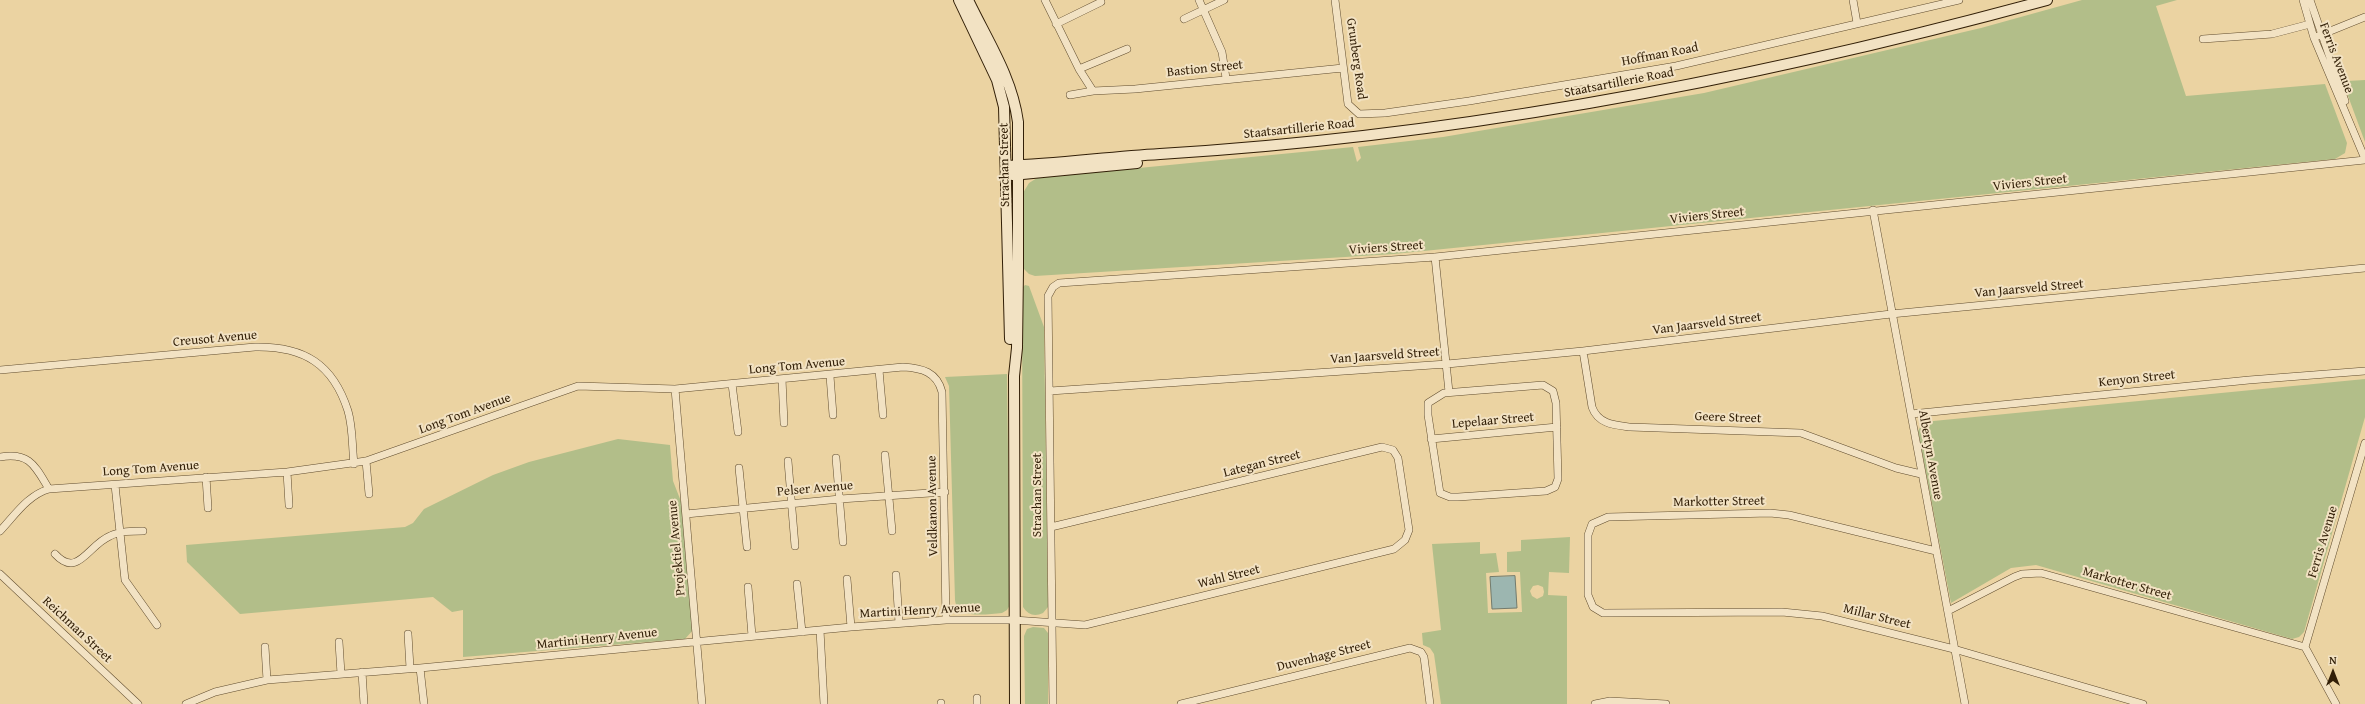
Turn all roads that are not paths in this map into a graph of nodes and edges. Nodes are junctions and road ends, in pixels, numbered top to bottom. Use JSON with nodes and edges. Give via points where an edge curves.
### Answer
{"nodes":[{"id":1,"x":963,"y":0,"type":"edge"},
{"id":2,"x":1045,"y":0,"type":"edge"},
{"id":3,"x":1199,"y":0,"type":"edge"},
{"id":4,"x":1224,"y":0,"type":"edge"},
{"id":5,"x":1335,"y":0,"type":"edge"},
{"id":6,"x":1853,"y":0,"type":"edge"},
{"id":7,"x":1959,"y":0,"type":"edge"},
{"id":8,"x":2047,"y":0,"type":"edge"},
{"id":9,"x":2302,"y":0,"type":"edge"},
{"id":10,"x":2310,"y":0,"type":"edge"},
{"id":11,"x":1101,"y":2,"type":"dead end"},
{"id":12,"x":1204,"y":10,"type":"junction"},
{"id":13,"x":2365,"y":16,"type":"edge"},
{"id":14,"x":1184,"y":18,"type":"dead end"},
{"id":15,"x":1857,"y":23,"type":"junction"},
{"id":16,"x":1056,"y":24,"type":"junction"},
{"id":17,"x":2310,"y":24,"type":"junction"},
{"id":18,"x":2322,"y":34,"type":"junction"},
{"id":19,"x":2314,"y":38,"type":"junction"},
{"id":20,"x":2203,"y":39,"type":"dead end"},
{"id":21,"x":1127,"y":49,"type":"dead end"},
{"id":22,"x":1343,"y":68,"type":"junction"},
{"id":23,"x":1079,"y":69,"type":"junction"},
{"id":24,"x":1226,"y":78,"type":"junction"},
{"id":25,"x":1093,"y":91,"type":"junction"},
{"id":26,"x":1070,"y":95,"type":"dead end"},
{"id":27,"x":1362,"y":114,"type":"joint"},
{"id":28,"x":2350,"y":123,"type":"junction"},
{"id":29,"x":2365,"y":159,"type":"edge"},
{"id":30,"x":1007,"y":170,"type":"junction"},
{"id":31,"x":1018,"y":170,"type":"junction"},
{"id":32,"x":1873,"y":210,"type":"junction"},
{"id":33,"x":1435,"y":257,"type":"junction"},
{"id":34,"x":2365,"y":268,"type":"edge"},
{"id":35,"x":1053,"y":287,"type":"joint"},
{"id":36,"x":1891,"y":314,"type":"junction"},
{"id":37,"x":1583,"y":351,"type":"junction"},
{"id":38,"x":1447,"y":364,"type":"junction"},
{"id":39,"x":1014,"y":365,"type":"junction"},
{"id":40,"x":0,"y":370,"type":"edge"},
{"id":41,"x":879,"y":370,"type":"junction"},
{"id":42,"x":2365,"y":371,"type":"edge"},
{"id":43,"x":830,"y":376,"type":"junction"},
{"id":44,"x":782,"y":380,"type":"junction"},
{"id":45,"x":732,"y":384,"type":"junction"},
{"id":46,"x":675,"y":389,"type":"junction"},
{"id":47,"x":1050,"y":391,"type":"junction"},
{"id":48,"x":942,"y":392,"type":"joint"},
{"id":49,"x":1449,"y":392,"type":"junction"},
{"id":50,"x":1911,"y":414,"type":"junction"},
{"id":51,"x":834,"y":415,"type":"dead end"},
{"id":52,"x":883,"y":415,"type":"dead end"},
{"id":53,"x":784,"y":423,"type":"dead end"},
{"id":54,"x":1557,"y":427,"type":"junction"},
{"id":55,"x":738,"y":432,"type":"dead end"},
{"id":56,"x":1431,"y":439,"type":"junction"},
{"id":57,"x":2365,"y":443,"type":"edge"},
{"id":58,"x":885,"y":455,"type":"dead end"},
{"id":59,"x":0,"y":457,"type":"edge"},
{"id":60,"x":836,"y":458,"type":"dead end"},
{"id":61,"x":366,"y":461,"type":"junction"},
{"id":62,"x":788,"y":461,"type":"dead end"},
{"id":63,"x":354,"y":464,"type":"junction"},
{"id":64,"x":739,"y":468,"type":"dead end"},
{"id":65,"x":287,"y":472,"type":"junction"},
{"id":66,"x":1921,"y":474,"type":"junction"},
{"id":67,"x":206,"y":477,"type":"junction"},
{"id":68,"x":115,"y":484,"type":"junction"},
{"id":69,"x":49,"y":489,"type":"junction"},
{"id":70,"x":945,"y":492,"type":"junction"},
{"id":71,"x":369,"y":494,"type":"dead end"},
{"id":72,"x":888,"y":495,"type":"junction"},
{"id":73,"x":840,"y":499,"type":"junction"},
{"id":74,"x":791,"y":503,"type":"junction"},
{"id":75,"x":290,"y":505,"type":"dead end"},
{"id":76,"x":208,"y":508,"type":"dead end"},
{"id":77,"x":742,"y":508,"type":"junction"},
{"id":78,"x":686,"y":514,"type":"junction"},
{"id":79,"x":1051,"y":527,"type":"junction"},
{"id":80,"x":0,"y":531,"type":"edge"},
{"id":81,"x":892,"y":531,"type":"dead end"},
{"id":82,"x":119,"y":532,"type":"junction"},
{"id":83,"x":143,"y":532,"type":"dead end"},
{"id":84,"x":1408,"y":535,"type":"joint"},
{"id":85,"x":843,"y":542,"type":"dead end"},
{"id":86,"x":795,"y":546,"type":"dead end"},
{"id":87,"x":747,"y":547,"type":"dead end"},
{"id":88,"x":1936,"y":551,"type":"junction"},
{"id":89,"x":54,"y":554,"type":"dead end"},
{"id":90,"x":0,"y":574,"type":"edge"},
{"id":91,"x":896,"y":575,"type":"dead end"},
{"id":92,"x":847,"y":579,"type":"dead end"},
{"id":93,"x":797,"y":584,"type":"dead end"},
{"id":94,"x":748,"y":587,"type":"dead end"},
{"id":95,"x":1598,"y":612,"type":"joint"},
{"id":96,"x":1948,"y":612,"type":"junction"},
{"id":97,"x":946,"y":620,"type":"junction"},
{"id":98,"x":1014,"y":620,"type":"junction"},
{"id":99,"x":1050,"y":622,"type":"junction"},
{"id":100,"x":899,"y":623,"type":"junction"},
{"id":101,"x":157,"y":625,"type":"dead end"},
{"id":102,"x":851,"y":627,"type":"junction"},
{"id":103,"x":820,"y":630,"type":"junction"},
{"id":104,"x":802,"y":632,"type":"junction"},
{"id":105,"x":408,"y":634,"type":"dead end"},
{"id":106,"x":752,"y":636,"type":"junction"},
{"id":107,"x":697,"y":641,"type":"junction"},
{"id":108,"x":339,"y":642,"type":"dead end"},
{"id":109,"x":2305,"y":646,"type":"junction"},
{"id":110,"x":266,"y":647,"type":"dead end"},
{"id":111,"x":1954,"y":649,"type":"junction"},
{"id":112,"x":410,"y":668,"type":"junction"},
{"id":113,"x":420,"y":668,"type":"junction"},
{"id":114,"x":362,"y":672,"type":"junction"},
{"id":115,"x":341,"y":674,"type":"junction"},
{"id":116,"x":267,"y":680,"type":"junction"},
{"id":117,"x":138,"y":704,"type":"edge"},
{"id":118,"x":186,"y":704,"type":"edge"},
{"id":119,"x":364,"y":704,"type":"edge"},
{"id":120,"x":424,"y":704,"type":"edge"},
{"id":121,"x":702,"y":704,"type":"edge"},
{"id":122,"x":824,"y":704,"type":"edge"},
{"id":123,"x":1015,"y":704,"type":"edge"},
{"id":124,"x":1053,"y":704,"type":"edge"},
{"id":125,"x":1181,"y":704,"type":"edge"},
{"id":126,"x":1430,"y":704,"type":"edge"},
{"id":127,"x":1595,"y":704,"type":"edge"},
{"id":128,"x":1666,"y":704,"type":"edge"},
{"id":129,"x":1965,"y":704,"type":"edge"},
{"id":130,"x":2142,"y":704,"type":"edge"},
{"id":131,"x":2336,"y":704,"type":"edge"}],
"edges":[{"from":1,"to":30,"type":"street","name":"Strachan Street","via":[[1002,93]]},
{"from":1,"to":31,"type":"street","name":"Strachan Street","via":[[1012,90],[1018,122]]},
{"from":2,"to":16,"type":"street"},
{"from":3,"to":12,"type":"street"},
{"from":4,"to":12,"type":"street"},
{"from":5,"to":22,"type":"street","name":"Grunberg Road"},
{"from":6,"to":15,"type":"street"},
{"from":7,"to":15,"type":"street","name":"Hoffman Road"},
{"from":8,"to":31,"type":"street","name":"Staatsartillerie Road","via":[[1785,64],[1541,111],[1430,129]]},
{"from":9,"to":17,"type":"street","name":"Ferris Avenue"},
{"from":10,"to":18,"type":"street","name":"Ferris Avenue"},
{"from":11,"to":16,"type":"street"},
{"from":12,"to":14,"type":"street"},
{"from":12,"to":24,"type":"street","via":[[1222,52]]},
{"from":13,"to":18,"type":"street"},
{"from":15,"to":27,"type":"street","name":"Hoffman Road","via":[[1676,66],[1469,101]]},
{"from":16,"to":23,"type":"street"},
{"from":17,"to":19,"type":"street","name":"Ferris Avenue"},
{"from":17,"to":20,"type":"street","via":[[2272,34]]},
{"from":18,"to":19,"type":"street"},
{"from":18,"to":28,"type":"street","name":"Ferris Avenue"},
{"from":19,"to":28,"type":"street","name":"Ferris Avenue"},
{"from":21,"to":23,"type":"street"},
{"from":22,"to":24,"type":"street","name":"Bastion Street"},
{"from":22,"to":27,"type":"street","name":"Grunberg Road","via":[[1348,104],[1356,113]]},
{"from":23,"to":25,"type":"street"},
{"from":24,"to":25,"type":"street","name":"Bastion Street","via":[[1135,89]]},
{"from":25,"to":26,"type":"street","name":"Bastion Street"},
{"from":28,"to":29,"type":"street","name":"Ferris Avenue"},
{"from":29,"to":32,"type":"street","name":"Viviers Street","via":[[2244,174]]},
{"from":30,"to":31,"type":"street","name":"Staatsartillerie Road"},
{"from":30,"to":39,"type":"street","name":"Strachan Street","via":[[1010,347]]},
{"from":31,"to":39,"type":"street","name":"Strachan Street","via":[[1017,328]]},
{"from":32,"to":33,"type":"street","name":"Viviers Street"},
{"from":32,"to":36,"type":"street","name":"Albertyn Avenue"},
{"from":33,"to":35,"type":"street","name":"Viviers Street","via":[[1062,282]]},
{"from":33,"to":38,"type":"street"},
{"from":34,"to":36,"type":"street","name":"Van Jaarsveld Street"},
{"from":35,"to":47,"type":"street","name":"Strachan Street","via":[[1048,296]]},
{"from":36,"to":37,"type":"street","name":"Van Jaarsveld Street"},
{"from":36,"to":50,"type":"street","name":"Albertyn Avenue"},
{"from":37,"to":38,"type":"street","name":"Van Jaarsveld Street"},
{"from":37,"to":66,"type":"street","name":"Geere Street","via":[[1592,407],[1604,422],[1630,426],[1801,433],[1896,468]]},
{"from":38,"to":47,"type":"street","name":"Van Jaarsveld Street"},
{"from":38,"to":49,"type":"street"},
{"from":39,"to":98,"type":"street","name":"Strachan Street"},
{"from":40,"to":63,"type":"street","name":"Creusot Avenue","via":[[255,347],[293,349],[322,366],[337,388],[348,411]]},
{"from":41,"to":43,"type":"street","name":"Long Tom Avenue"},
{"from":41,"to":48,"type":"street","name":"Long Tom Avenue","via":[[903,367],[928,371],[938,381]]},
{"from":41,"to":52,"type":"street"},
{"from":42,"to":50,"type":"street","name":"Kenyon Street"},
{"from":43,"to":44,"type":"street","name":"Long Tom Avenue"},
{"from":43,"to":51,"type":"street"},
{"from":44,"to":45,"type":"street","name":"Long Tom Avenue"},
{"from":44,"to":53,"type":"street"},
{"from":45,"to":46,"type":"street","name":"Long Tom Avenue"},
{"from":45,"to":55,"type":"street"},
{"from":46,"to":61,"type":"street","name":"Long Tom Avenue","via":[[573,388]]},
{"from":46,"to":78,"type":"street","name":"Projektiel Avenue"},
{"from":47,"to":79,"type":"street","name":"Strachan Street"},
{"from":48,"to":70,"type":"street","name":"Veldkanon Avenue"},
{"from":49,"to":54,"type":"street","via":[[1547,386],[1555,394]]},
{"from":49,"to":56,"type":"street","via":[[1440,394],[1428,403]]},
{"from":50,"to":66,"type":"street","name":"Albertyn Avenue"},
{"from":54,"to":56,"type":"street","name":"Lepelaar Street"},
{"from":54,"to":56,"type":"street","via":[[1558,479],[1555,487],[1546,491],[1445,496],[1440,493],[1437,486]]},
{"from":57,"to":109,"type":"street","name":"Ferris Avenue"},
{"from":58,"to":72,"type":"street"},
{"from":59,"to":69,"type":"street","via":[[14,455],[26,458],[34,465]]},
{"from":60,"to":73,"type":"street"},
{"from":61,"to":63,"type":"street","name":"Long Tom Avenue"},
{"from":61,"to":71,"type":"street"},
{"from":62,"to":74,"type":"street"},
{"from":63,"to":65,"type":"street","name":"Long Tom Avenue"},
{"from":64,"to":77,"type":"street"},
{"from":65,"to":67,"type":"street","name":"Long Tom Avenue"},
{"from":65,"to":75,"type":"street"},
{"from":66,"to":88,"type":"street","name":"Albertyn Avenue"},
{"from":67,"to":68,"type":"street","name":"Long Tom Avenue"},
{"from":67,"to":76,"type":"street"},
{"from":68,"to":69,"type":"street","name":"Long Tom Avenue"},
{"from":68,"to":82,"type":"street"},
{"from":69,"to":80,"type":"street","name":"Long Tom Avenue","via":[[38,492],[28,500]]},
{"from":70,"to":72,"type":"street","name":"Pelser Avenue"},
{"from":70,"to":97,"type":"street","name":"Veldkanon Avenue"},
{"from":72,"to":73,"type":"street","name":"Pelser Avenue"},
{"from":72,"to":81,"type":"street"},
{"from":73,"to":74,"type":"street","name":"Pelser Avenue"},
{"from":73,"to":85,"type":"street"},
{"from":74,"to":77,"type":"street","name":"Pelser Avenue"},
{"from":74,"to":86,"type":"street"},
{"from":77,"to":78,"type":"street","name":"Pelser Avenue"},
{"from":77,"to":87,"type":"street"},
{"from":78,"to":107,"type":"street","name":"Projektiel Avenue"},
{"from":79,"to":84,"type":"street","name":"Lategan Street","via":[[1382,447],[1392,450],[1398,458]]},
{"from":79,"to":99,"type":"street","name":"Strachan Street"},
{"from":82,"to":83,"type":"street"},
{"from":82,"to":89,"type":"street","via":[[104,539],[77,562],[62,562]]},
{"from":82,"to":101,"type":"street","via":[[125,580]]},
{"from":84,"to":99,"type":"street","name":"Wahl Street","via":[[1401,545],[1394,548],[1100,622],[1073,625]]},
{"from":88,"to":95,"type":"street","name":"Markotter Street","via":[[1789,515],[1770,513],[1608,517],[1592,524],[1588,536],[1587,588],[1590,602]]},
{"from":88,"to":96,"type":"street","name":"Albertyn Avenue"},
{"from":90,"to":117,"type":"street","name":"Reichman Street"},
{"from":91,"to":100,"type":"street"},
{"from":92,"to":102,"type":"street"},
{"from":93,"to":104,"type":"street"},
{"from":94,"to":106,"type":"street"},
{"from":95,"to":111,"type":"street","name":"Millar Street","via":[[1803,613]]},
{"from":96,"to":109,"type":"street","name":"Markotter Street","via":[[2014,577],[2041,573]]},
{"from":96,"to":111,"type":"street","name":"Albertyn Avenue"},
{"from":97,"to":98,"type":"street","name":"Martini Henry Avenue"},
{"from":97,"to":100,"type":"street","name":"Martini Henry Avenue"},
{"from":98,"to":99,"type":"street","name":"Wahl Street"},
{"from":98,"to":123,"type":"street","name":"Strachan Street"},
{"from":99,"to":124,"type":"street","name":"Strachan Street"},
{"from":100,"to":102,"type":"street","name":"Martini Henry Avenue"},
{"from":102,"to":103,"type":"street","name":"Martini Henry Avenue"},
{"from":103,"to":104,"type":"street","name":"Martini Henry Avenue"},
{"from":103,"to":122,"type":"street"},
{"from":104,"to":106,"type":"street","name":"Martini Henry Avenue"},
{"from":105,"to":112,"type":"street"},
{"from":106,"to":107,"type":"street","name":"Martini Henry Avenue"},
{"from":107,"to":113,"type":"street","name":"Martini Henry Avenue"},
{"from":107,"to":121,"type":"street","name":"Projektiel Avenue"},
{"from":108,"to":115,"type":"street"},
{"from":109,"to":131,"type":"street"},
{"from":110,"to":116,"type":"street"},
{"from":111,"to":129,"type":"street","name":"Albertyn Avenue"},
{"from":111,"to":130,"type":"street","name":"Millar Street"},
{"from":112,"to":113,"type":"street","name":"Martini Henry Avenue"},
{"from":112,"to":114,"type":"street","name":"Martini Henry Avenue"},
{"from":113,"to":120,"type":"street"},
{"from":114,"to":115,"type":"street","name":"Martini Henry Avenue"},
{"from":114,"to":119,"type":"street"},
{"from":115,"to":116,"type":"street","name":"Martini Henry Avenue"},
{"from":116,"to":118,"type":"street","name":"Martini Henry Avenue","via":[[215,692]]},
{"from":125,"to":126,"type":"street","name":"Duvenhage Street","via":[[1410,648],[1420,652],[1424,657]]},
{"from":127,"to":128,"type":"street","via":[[1610,701]]}]}
